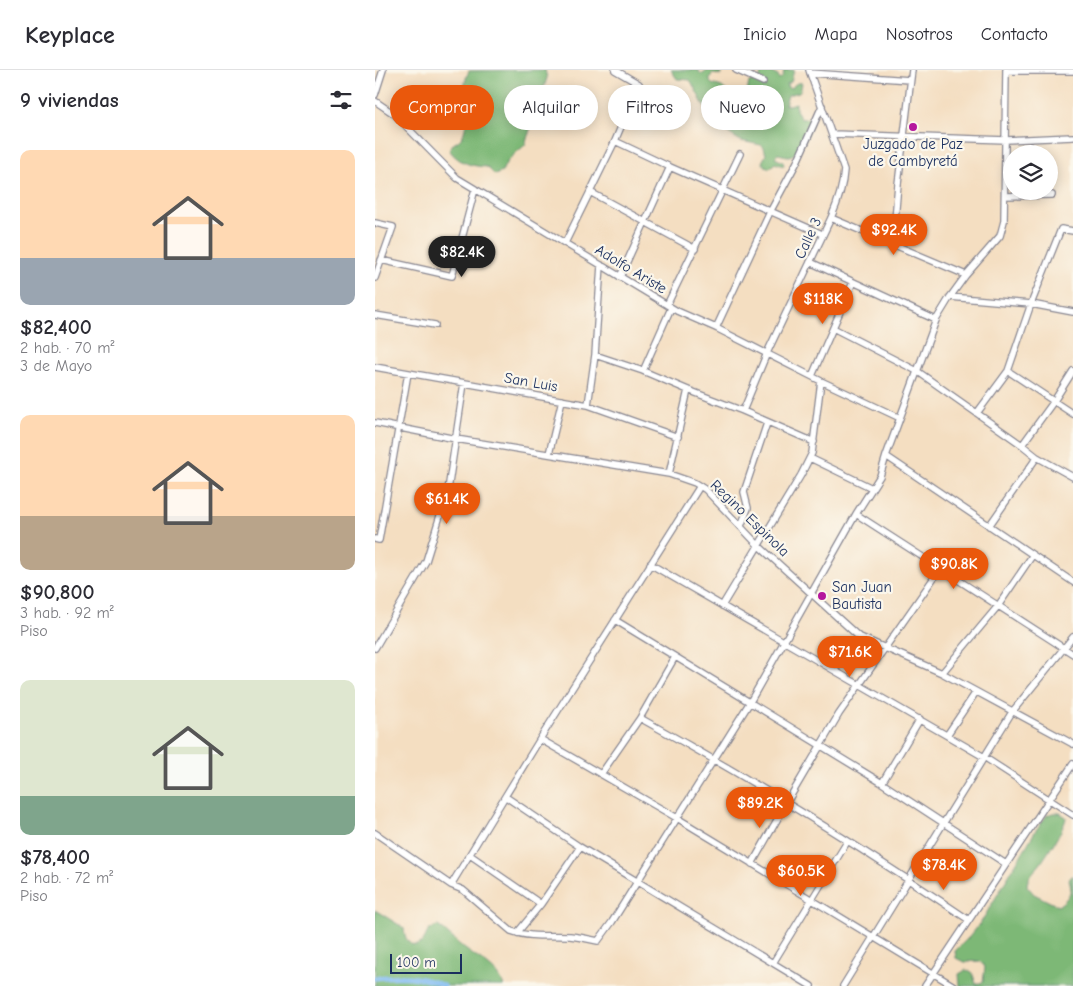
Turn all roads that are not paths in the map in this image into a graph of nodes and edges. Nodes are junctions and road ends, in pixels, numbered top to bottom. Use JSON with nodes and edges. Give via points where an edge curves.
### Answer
{"nodes":[{"id":1,"x":383,"y":70,"type":"edge"},
{"id":2,"x":615,"y":70,"type":"edge"},
{"id":3,"x":735,"y":70,"type":"edge"},
{"id":4,"x":911,"y":70,"type":"edge"},
{"id":5,"x":1006,"y":70,"type":"edge"},
{"id":6,"x":1073,"y":71,"type":"edge"},
{"id":7,"x":810,"y":72,"type":"edge"},
{"id":8,"x":910,"y":80,"type":"junction"},
{"id":9,"x":763,"y":82,"type":"dead end"},
{"id":10,"x":375,"y":95,"type":"edge"},
{"id":11,"x":375,"y":101,"type":"edge"},
{"id":12,"x":822,"y":106,"type":"junction"},
{"id":13,"x":833,"y":134,"type":"junction"},
{"id":14,"x":903,"y":136,"type":"junction"},
{"id":15,"x":1073,"y":137,"type":"edge"},
{"id":16,"x":1007,"y":140,"type":"junction"},
{"id":17,"x":615,"y":141,"type":"junction"},
{"id":18,"x":1007,"y":145,"type":"edge"},
{"id":19,"x":740,"y":154,"type":"dead end"},
{"id":20,"x":670,"y":167,"type":"junction"},
{"id":21,"x":475,"y":188,"type":"junction"},
{"id":22,"x":722,"y":191,"type":"junction"},
{"id":23,"x":589,"y":192,"type":"junction"},
{"id":24,"x":1005,"y":200,"type":"edge"},
{"id":25,"x":770,"y":212,"type":"junction"},
{"id":26,"x":831,"y":218,"type":"junction"},
{"id":27,"x":645,"y":221,"type":"junction"},
{"id":28,"x":375,"y":223,"type":"edge"},
{"id":29,"x":1073,"y":230,"type":"edge"},
{"id":30,"x":822,"y":234,"type":"junction"},
{"id":31,"x":565,"y":243,"type":"junction"},
{"id":32,"x":893,"y":244,"type":"junction"},
{"id":33,"x":695,"y":249,"type":"junction"},
{"id":34,"x":381,"y":260,"type":"junction"},
{"id":35,"x":810,"y":262,"type":"junction"},
{"id":36,"x":601,"y":265,"type":"junction"},
{"id":37,"x":965,"y":275,"type":"junction"},
{"id":38,"x":620,"y":277,"type":"junction"},
{"id":39,"x":375,"y":278,"type":"edge"},
{"id":40,"x":853,"y":282,"type":"junction"},
{"id":41,"x":950,"y":296,"type":"junction"},
{"id":42,"x":1031,"y":304,"type":"junction"},
{"id":43,"x":669,"y":306,"type":"junction"},
{"id":44,"x":1073,"y":312,"type":"edge"},
{"id":45,"x":375,"y":315,"type":"edge"},
{"id":46,"x":936,"y":320,"type":"junction"},
{"id":47,"x":435,"y":325,"type":"dead end"},
{"id":48,"x":716,"y":328,"type":"junction"},
{"id":49,"x":833,"y":328,"type":"junction"},
{"id":50,"x":767,"y":353,"type":"junction"},
{"id":51,"x":595,"y":355,"type":"junction"},
{"id":52,"x":375,"y":367,"type":"edge"},
{"id":53,"x":917,"y":370,"type":"junction"},
{"id":54,"x":643,"y":371,"type":"junction"},
{"id":55,"x":1008,"y":371,"type":"junction"},
{"id":56,"x":1073,"y":371,"type":"edge"},
{"id":57,"x":408,"y":373,"type":"junction"},
{"id":58,"x":812,"y":376,"type":"junction"},
{"id":59,"x":821,"y":381,"type":"junction"},
{"id":60,"x":464,"y":383,"type":"junction"},
{"id":61,"x":688,"y":390,"type":"junction"},
{"id":62,"x":562,"y":400,"type":"junction"},
{"id":63,"x":1054,"y":401,"type":"junction"},
{"id":64,"x":588,"y":405,"type":"junction"},
{"id":65,"x":743,"y":411,"type":"junction"},
{"id":66,"x":977,"y":413,"type":"junction"},
{"id":67,"x":1073,"y":414,"type":"edge"},
{"id":68,"x":900,"y":418,"type":"junction"},
{"id":69,"x":375,"y":422,"type":"edge"},
{"id":70,"x":767,"y":423,"type":"junction"},
{"id":71,"x":399,"y":427,"type":"junction"},
{"id":72,"x":678,"y":436,"type":"junction"},
{"id":73,"x":456,"y":439,"type":"junction"},
{"id":74,"x":813,"y":442,"type":"junction"},
{"id":75,"x":1022,"y":445,"type":"junction"},
{"id":76,"x":549,"y":454,"type":"junction"},
{"id":77,"x":886,"y":456,"type":"junction"},
{"id":78,"x":1037,"y":457,"type":"junction"},
{"id":79,"x":810,"y":458,"type":"junction"},
{"id":80,"x":669,"y":474,"type":"junction"},
{"id":81,"x":1073,"y":477,"type":"edge"},
{"id":82,"x":700,"y":486,"type":"junction"},
{"id":83,"x":872,"y":488,"type":"junction"},
{"id":84,"x":856,"y":514,"type":"junction"},
{"id":85,"x":741,"y":526,"type":"junction"},
{"id":86,"x":989,"y":526,"type":"junction"},
{"id":87,"x":375,"y":539,"type":"edge"},
{"id":88,"x":759,"y":546,"type":"junction"},
{"id":89,"x":1032,"y":556,"type":"junction"},
{"id":90,"x":650,"y":564,"type":"junction"},
{"id":91,"x":940,"y":569,"type":"junction"},
{"id":92,"x":1073,"y":582,"type":"edge"},
{"id":93,"x":812,"y":594,"type":"junction"},
{"id":94,"x":722,"y":606,"type":"junction"},
{"id":95,"x":998,"y":606,"type":"junction"},
{"id":96,"x":615,"y":620,"type":"junction"},
{"id":97,"x":1073,"y":637,"type":"edge"},
{"id":98,"x":785,"y":640,"type":"junction"},
{"id":99,"x":375,"y":648,"type":"edge"},
{"id":100,"x":884,"y":648,"type":"junction"},
{"id":101,"x":1063,"y":648,"type":"junction"},
{"id":102,"x":1073,"y":654,"type":"edge"},
{"id":103,"x":675,"y":657,"type":"junction"},
{"id":104,"x":942,"y":673,"type":"junction"},
{"id":105,"x":859,"y":684,"type":"junction"},
{"id":106,"x":976,"y":692,"type":"junction"},
{"id":107,"x":750,"y":702,"type":"junction"},
{"id":108,"x":1012,"y":712,"type":"junction"},
{"id":109,"x":640,"y":718,"type":"junction"},
{"id":110,"x":919,"y":720,"type":"junction"},
{"id":111,"x":947,"y":735,"type":"junction"},
{"id":112,"x":540,"y":739,"type":"junction"},
{"id":113,"x":1073,"y":744,"type":"edge"},
{"id":114,"x":820,"y":746,"type":"junction"},
{"id":115,"x":984,"y":756,"type":"junction"},
{"id":116,"x":715,"y":759,"type":"junction"},
{"id":117,"x":1073,"y":764,"type":"edge"},
{"id":118,"x":601,"y":774,"type":"junction"},
{"id":119,"x":881,"y":783,"type":"junction"},
{"id":120,"x":506,"y":797,"type":"junction"},
{"id":121,"x":1050,"y":799,"type":"junction"},
{"id":122,"x":786,"y":804,"type":"junction"},
{"id":123,"x":1073,"y":815,"type":"edge"},
{"id":124,"x":677,"y":818,"type":"junction"},
{"id":125,"x":943,"y":823,"type":"junction"},
{"id":126,"x":375,"y":834,"type":"edge"},
{"id":127,"x":847,"y":842,"type":"junction"},
{"id":128,"x":580,"y":847,"type":"junction"},
{"id":129,"x":470,"y":855,"type":"junction"},
{"id":130,"x":752,"y":864,"type":"junction"},
{"id":131,"x":1007,"y":864,"type":"junction"},
{"id":132,"x":908,"y":879,"type":"junction"},
{"id":133,"x":637,"y":881,"type":"junction"},
{"id":134,"x":451,"y":885,"type":"junction"},
{"id":135,"x":812,"y":899,"type":"junction"},
{"id":136,"x":541,"y":904,"type":"junction"},
{"id":137,"x":969,"y":920,"type":"junction"},
{"id":138,"x":517,"y":933,"type":"junction"},
{"id":139,"x":873,"y":936,"type":"junction"},
{"id":140,"x":773,"y":963,"type":"junction"},
{"id":141,"x":933,"y":973,"type":"junction"},
{"id":142,"x":811,"y":986,"type":"edge"},
{"id":143,"x":843,"y":986,"type":"edge"},
{"id":144,"x":925,"y":986,"type":"edge"},
{"id":145,"x":954,"y":986,"type":"edge"}],
"edges":[{"from":1,"to":10,"type":"street"},
{"from":2,"to":17,"type":"street","via":[[639,84]]},
{"from":3,"to":9,"type":"street"},
{"from":4,"to":8,"type":"street"},
{"from":5,"to":6,"type":"street"},
{"from":5,"to":16,"type":"street"},
{"from":7,"to":8,"type":"street"},
{"from":7,"to":12,"type":"street","name":"Calle 3"},
{"from":8,"to":14,"type":"street"},
{"from":11,"to":21,"type":"street","name":"Adolfo Ariste","via":[[393,114],[457,178]]},
{"from":12,"to":13,"type":"street","name":"Calle 3"},
{"from":12,"to":25,"type":"street"},
{"from":13,"to":14,"type":"street"},
{"from":13,"to":26,"type":"street","name":"Calle 3","via":[[844,170]]},
{"from":14,"to":16,"type":"street"},
{"from":14,"to":32,"type":"street"},
{"from":15,"to":16,"type":"street"},
{"from":16,"to":18,"type":"street"},
{"from":17,"to":20,"type":"street"},
{"from":17,"to":23,"type":"street"},
{"from":19,"to":22,"type":"street"},
{"from":20,"to":22,"type":"street"},
{"from":20,"to":27,"type":"street"},
{"from":21,"to":31,"type":"street","name":"Adolfo Ariste"},
{"from":21,"to":34,"type":"street","via":[[452,276]]},
{"from":22,"to":25,"type":"street"},
{"from":22,"to":33,"type":"street"},
{"from":23,"to":27,"type":"street"},
{"from":23,"to":31,"type":"street"},
{"from":24,"to":37,"type":"street","via":[[1000,236]]},
{"from":25,"to":30,"type":"street"},
{"from":25,"to":48,"type":"street"},
{"from":26,"to":30,"type":"street","name":"Calle 3"},
{"from":26,"to":32,"type":"street"},
{"from":27,"to":33,"type":"street"},
{"from":27,"to":38,"type":"street"},
{"from":28,"to":34,"type":"street","via":[[393,227]]},
{"from":29,"to":42,"type":"street","via":[[1061,229]]},
{"from":30,"to":35,"type":"street","name":"Calle 3"},
{"from":31,"to":36,"type":"street","name":"Adolfo Ariste"},
{"from":32,"to":37,"type":"street"},
{"from":33,"to":43,"type":"street"},
{"from":34,"to":39,"type":"street"},
{"from":35,"to":40,"type":"street"},
{"from":35,"to":50,"type":"street","name":"Calle 3"},
{"from":36,"to":38,"type":"street","name":"Adolfo Ariste"},
{"from":36,"to":51,"type":"street"},
{"from":37,"to":41,"type":"street"},
{"from":38,"to":43,"type":"street","name":"Adolfo Ariste"},
{"from":40,"to":46,"type":"street"},
{"from":40,"to":49,"type":"street"},
{"from":41,"to":42,"type":"street"},
{"from":41,"to":46,"type":"street"},
{"from":42,"to":44,"type":"street"},
{"from":42,"to":55,"type":"street"},
{"from":43,"to":48,"type":"street","name":"Adolfo Ariste"},
{"from":43,"to":54,"type":"street"},
{"from":45,"to":47,"type":"street"},
{"from":46,"to":53,"type":"street"},
{"from":48,"to":50,"type":"street","name":"Adolfo Ariste"},
{"from":49,"to":53,"type":"street"},
{"from":49,"to":58,"type":"street"},
{"from":50,"to":58,"type":"street","name":"Adolfo Ariste"},
{"from":50,"to":65,"type":"street","name":"Calle 3"},
{"from":51,"to":54,"type":"street"},
{"from":51,"to":64,"type":"street"},
{"from":52,"to":57,"type":"street","name":"San Luis"},
{"from":53,"to":66,"type":"street"},
{"from":53,"to":68,"type":"street"},
{"from":54,"to":61,"type":"street"},
{"from":55,"to":63,"type":"street"},
{"from":55,"to":66,"type":"street"},
{"from":56,"to":63,"type":"street"},
{"from":57,"to":60,"type":"street","name":"San Luis"},
{"from":57,"to":71,"type":"street"},
{"from":58,"to":59,"type":"street","name":"Adolfo Ariste"},
{"from":59,"to":68,"type":"street","name":"Adolfo Ariste"},
{"from":59,"to":74,"type":"street"},
{"from":60,"to":62,"type":"street","name":"San Luis"},
{"from":60,"to":73,"type":"street"},
{"from":61,"to":65,"type":"street"},
{"from":61,"to":72,"type":"street"},
{"from":62,"to":64,"type":"street","name":"San Luis"},
{"from":62,"to":76,"type":"street"},
{"from":63,"to":67,"type":"street"},
{"from":63,"to":75,"type":"street"},
{"from":64,"to":72,"type":"street","name":"San Luis"},
{"from":65,"to":70,"type":"street"},
{"from":66,"to":75,"type":"street"},
{"from":68,"to":77,"type":"street"},
{"from":69,"to":71,"type":"street","name":"Regino Espinola"},
{"from":70,"to":74,"type":"street"},
{"from":70,"to":85,"type":"street","via":[[744,492],[748,508]]},
{"from":71,"to":73,"type":"street","name":"Regino Espinola"},
{"from":71,"to":87,"type":"street","via":[[379,540]]},
{"from":72,"to":80,"type":"street"},
{"from":73,"to":76,"type":"street","name":"Regino Espinola"},
{"from":73,"to":99,"type":"street","via":[[448,490],[426,561]]},
{"from":74,"to":79,"type":"street"},
{"from":75,"to":78,"type":"street"},
{"from":76,"to":80,"type":"street","name":"Regino Espinola"},
{"from":77,"to":83,"type":"street","via":[[880,476]]},
{"from":77,"to":86,"type":"street"},
{"from":78,"to":81,"type":"street"},
{"from":78,"to":86,"type":"street"},
{"from":79,"to":83,"type":"street"},
{"from":79,"to":88,"type":"street"},
{"from":80,"to":82,"type":"street","name":"Regino Espinola"},
{"from":82,"to":85,"type":"street","name":"Regino Espinola"},
{"from":82,"to":90,"type":"street"},
{"from":83,"to":84,"type":"street"},
{"from":84,"to":91,"type":"street"},
{"from":84,"to":93,"type":"street"},
{"from":85,"to":88,"type":"street","name":"Regino Espinola"},
{"from":86,"to":89,"type":"street"},
{"from":88,"to":93,"type":"street","name":"Regino Espinola"},
{"from":88,"to":94,"type":"street"},
{"from":89,"to":92,"type":"street"},
{"from":89,"to":95,"type":"street"},
{"from":90,"to":94,"type":"street"},
{"from":90,"to":96,"type":"street"},
{"from":91,"to":95,"type":"street"},
{"from":91,"to":100,"type":"street"},
{"from":93,"to":98,"type":"street"},
{"from":93,"to":100,"type":"street","name":"Regino Espinola","via":[[858,636]]},
{"from":94,"to":98,"type":"street"},
{"from":95,"to":101,"type":"street"},
{"from":95,"to":104,"type":"street"},
{"from":96,"to":103,"type":"street"},
{"from":96,"to":112,"type":"street"},
{"from":97,"to":101,"type":"street"},
{"from":98,"to":105,"type":"street"},
{"from":98,"to":107,"type":"street"},
{"from":100,"to":104,"type":"street","name":"Regino Espinola"},
{"from":100,"to":105,"type":"street"},
{"from":101,"to":102,"type":"street"},
{"from":101,"to":108,"type":"street"},
{"from":103,"to":107,"type":"street"},
{"from":103,"to":109,"type":"street"},
{"from":104,"to":106,"type":"street","name":"Regino Espinola"},
{"from":105,"to":110,"type":"street"},
{"from":105,"to":114,"type":"street"},
{"from":106,"to":108,"type":"street","name":"Regino Espinola"},
{"from":106,"to":111,"type":"street"},
{"from":107,"to":114,"type":"street"},
{"from":107,"to":116,"type":"street"},
{"from":108,"to":113,"type":"street","name":"Regino Espinola"},
{"from":108,"to":115,"type":"street"},
{"from":109,"to":116,"type":"street"},
{"from":109,"to":118,"type":"street"},
{"from":110,"to":111,"type":"street"},
{"from":110,"to":119,"type":"street"},
{"from":111,"to":115,"type":"street"},
{"from":112,"to":118,"type":"street"},
{"from":112,"to":120,"type":"street"},
{"from":114,"to":119,"type":"street"},
{"from":114,"to":122,"type":"street"},
{"from":115,"to":121,"type":"street"},
{"from":115,"to":125,"type":"street"},
{"from":116,"to":122,"type":"street"},
{"from":116,"to":124,"type":"street"},
{"from":117,"to":121,"type":"street"},
{"from":118,"to":124,"type":"street"},
{"from":119,"to":125,"type":"street"},
{"from":120,"to":128,"type":"street"},
{"from":120,"to":129,"type":"street"},
{"from":121,"to":123,"type":"street"},
{"from":121,"to":131,"type":"street"},
{"from":122,"to":127,"type":"street"},
{"from":122,"to":130,"type":"street"},
{"from":124,"to":130,"type":"street"},
{"from":124,"to":133,"type":"street"},
{"from":125,"to":131,"type":"street"},
{"from":125,"to":132,"type":"street"},
{"from":126,"to":134,"type":"street"},
{"from":127,"to":132,"type":"street"},
{"from":127,"to":135,"type":"street"},
{"from":128,"to":133,"type":"street"},
{"from":128,"to":136,"type":"street"},
{"from":129,"to":134,"type":"street"},
{"from":129,"to":136,"type":"street"},
{"from":130,"to":135,"type":"street"},
{"from":131,"to":137,"type":"street"},
{"from":132,"to":137,"type":"street"},
{"from":132,"to":139,"type":"street"},
{"from":133,"to":138,"type":"street","via":[[598,941]]},
{"from":133,"to":140,"type":"street"},
{"from":134,"to":138,"type":"street","via":[[463,890]]},
{"from":135,"to":139,"type":"street"},
{"from":135,"to":140,"type":"street"},
{"from":136,"to":138,"type":"street"},
{"from":137,"to":141,"type":"street"},
{"from":139,"to":141,"type":"street"},
{"from":139,"to":143,"type":"street"},
{"from":140,"to":142,"type":"street"},
{"from":141,"to":144,"type":"street"},
{"from":141,"to":145,"type":"street"}]}
